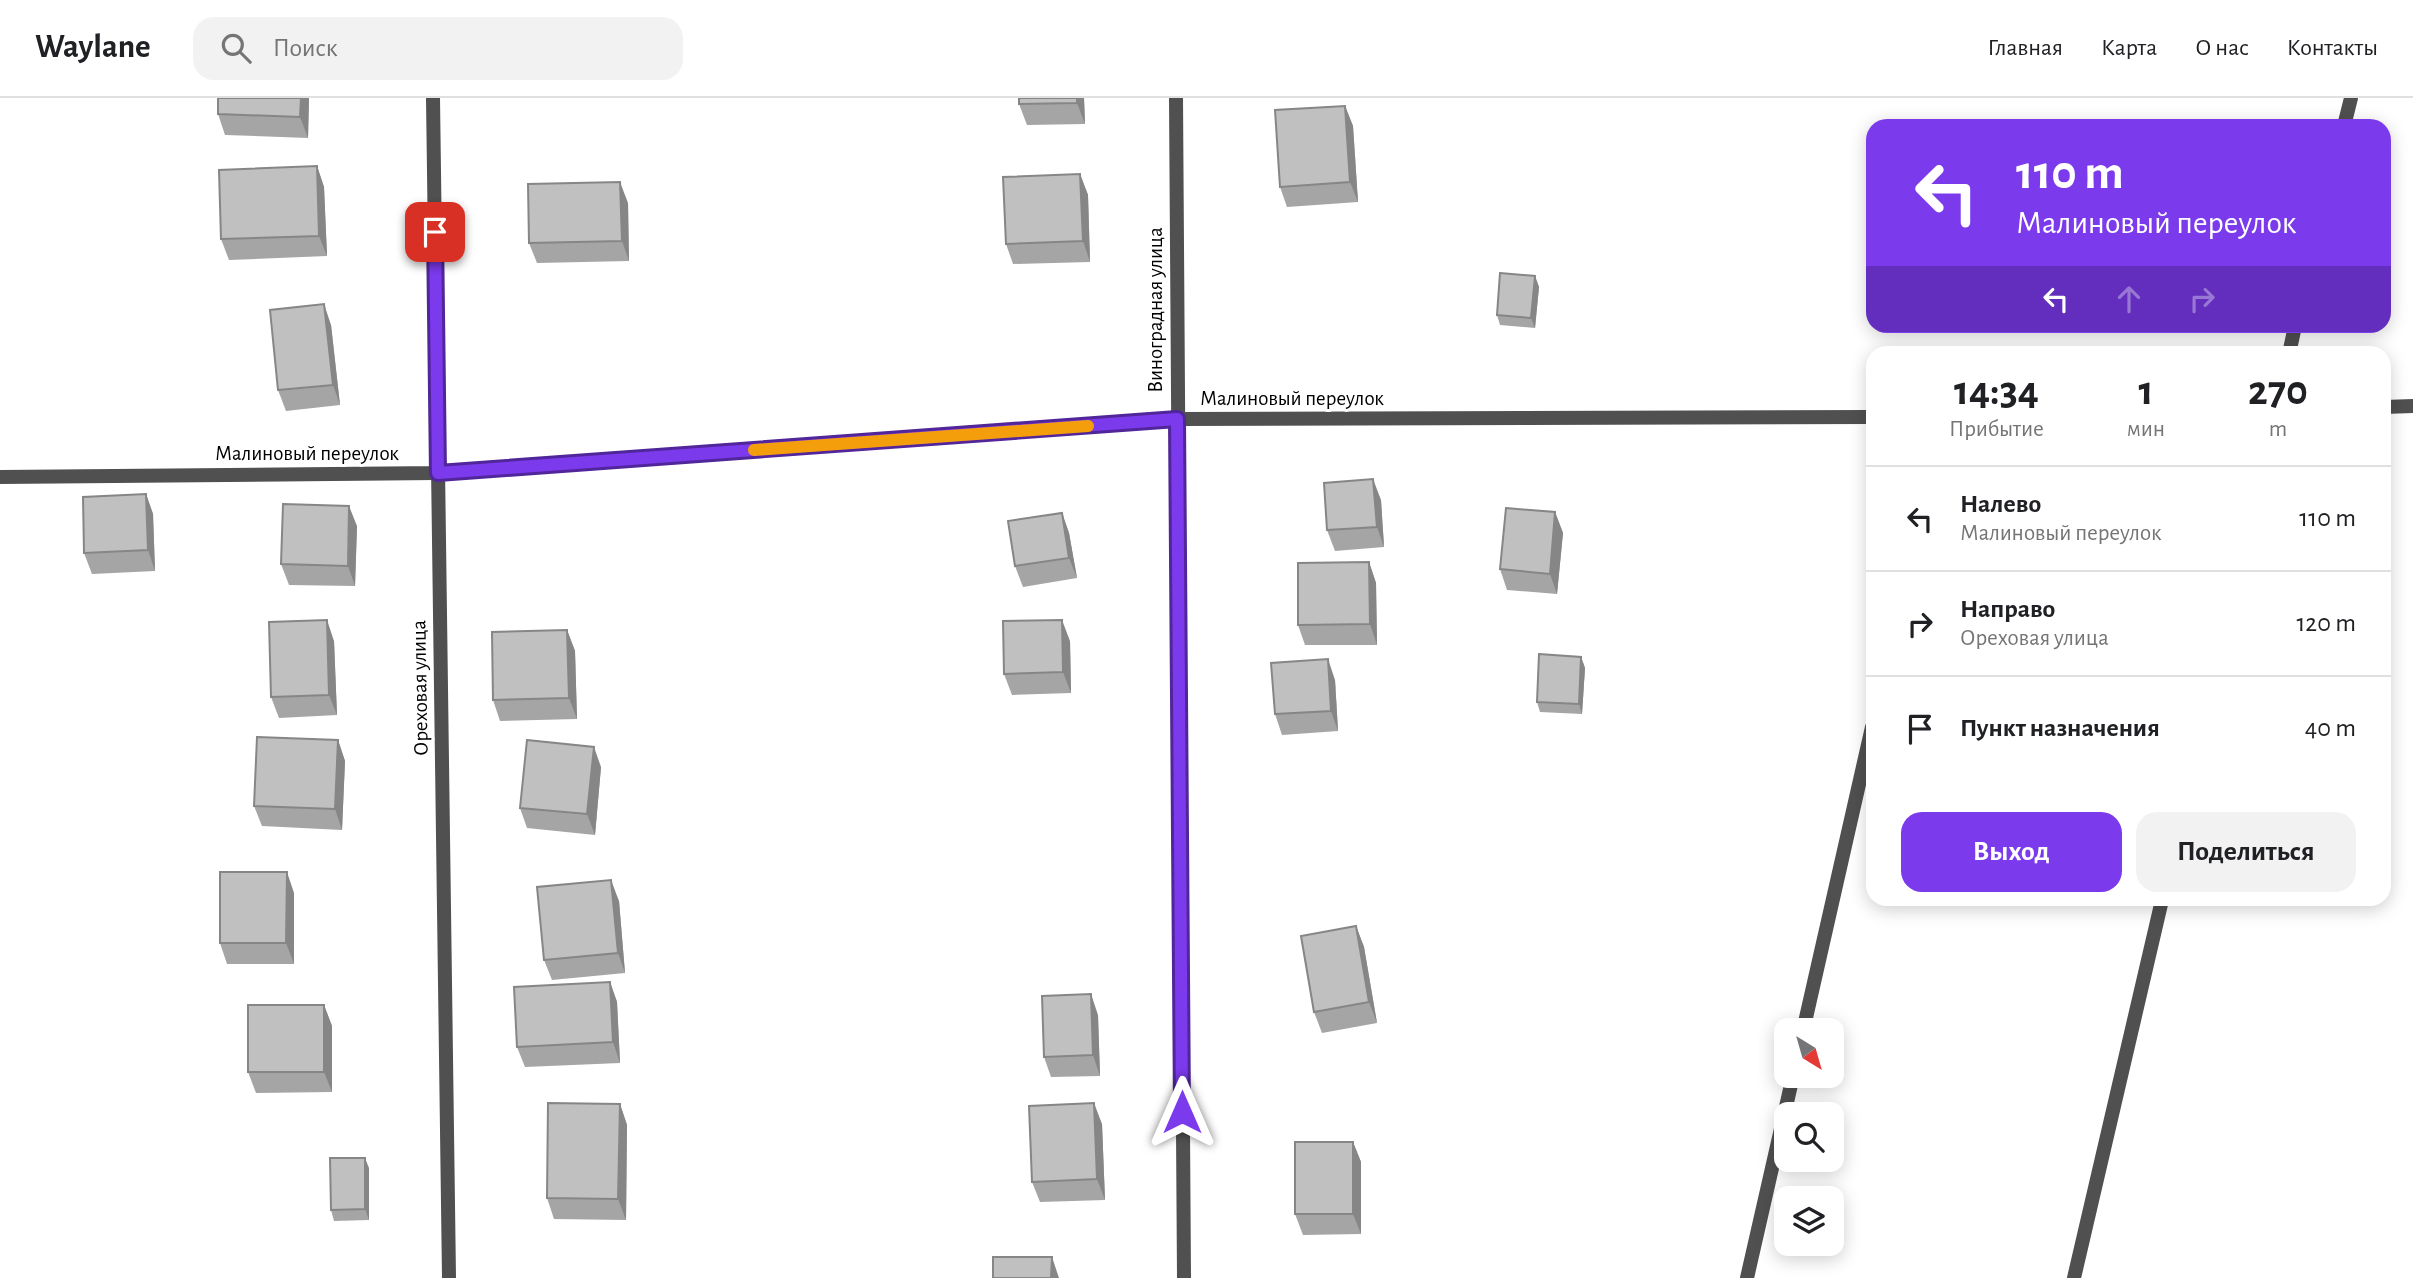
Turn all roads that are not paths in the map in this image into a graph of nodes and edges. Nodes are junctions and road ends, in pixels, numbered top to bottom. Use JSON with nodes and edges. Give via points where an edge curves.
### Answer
{"nodes":[{"id":1,"x":433,"y":98,"type":"edge"},
{"id":2,"x":1176,"y":98,"type":"edge"},
{"id":3,"x":2351,"y":98,"type":"edge"},
{"id":4,"x":2346,"y":119,"type":"edge"},
{"id":5,"x":2413,"y":406,"type":"edge"},
{"id":6,"x":2391,"y":407,"type":"edge"},
{"id":7,"x":1866,"y":417,"type":"edge"},
{"id":8,"x":1177,"y":419,"type":"junction"},
{"id":9,"x":438,"y":473,"type":"junction"},
{"id":10,"x":0,"y":477,"type":"edge"},
{"id":11,"x":1866,"y":753,"type":"edge"},
{"id":12,"x":2161,"y":906,"type":"edge"},
{"id":13,"x":1806,"y":1018,"type":"edge"},
{"id":14,"x":1790,"y":1088,"type":"edge"},
{"id":15,"x":449,"y":1278,"type":"edge"},
{"id":16,"x":1184,"y":1278,"type":"edge"},
{"id":17,"x":1747,"y":1278,"type":"edge"},
{"id":18,"x":2074,"y":1278,"type":"edge"}],
"edges":[{"from":1,"to":9,"type":"street","name":"Ореховая улица"},
{"from":2,"to":8,"type":"street","name":"Виноградная улица"},
{"from":3,"to":4,"type":"street"},
{"from":5,"to":6,"type":"street"},
{"from":7,"to":8,"type":"street","name":"Малиновый переулок"},
{"from":8,"to":9,"type":"street","name":"Малиновый переулок"},
{"from":8,"to":16,"type":"street","name":"Виноградная улица"},
{"from":9,"to":10,"type":"street","name":"Малиновый переулок"},
{"from":9,"to":15,"type":"street","name":"Ореховая улица"},
{"from":11,"to":13,"type":"street"},
{"from":12,"to":18,"type":"street"},
{"from":14,"to":17,"type":"street"}]}
